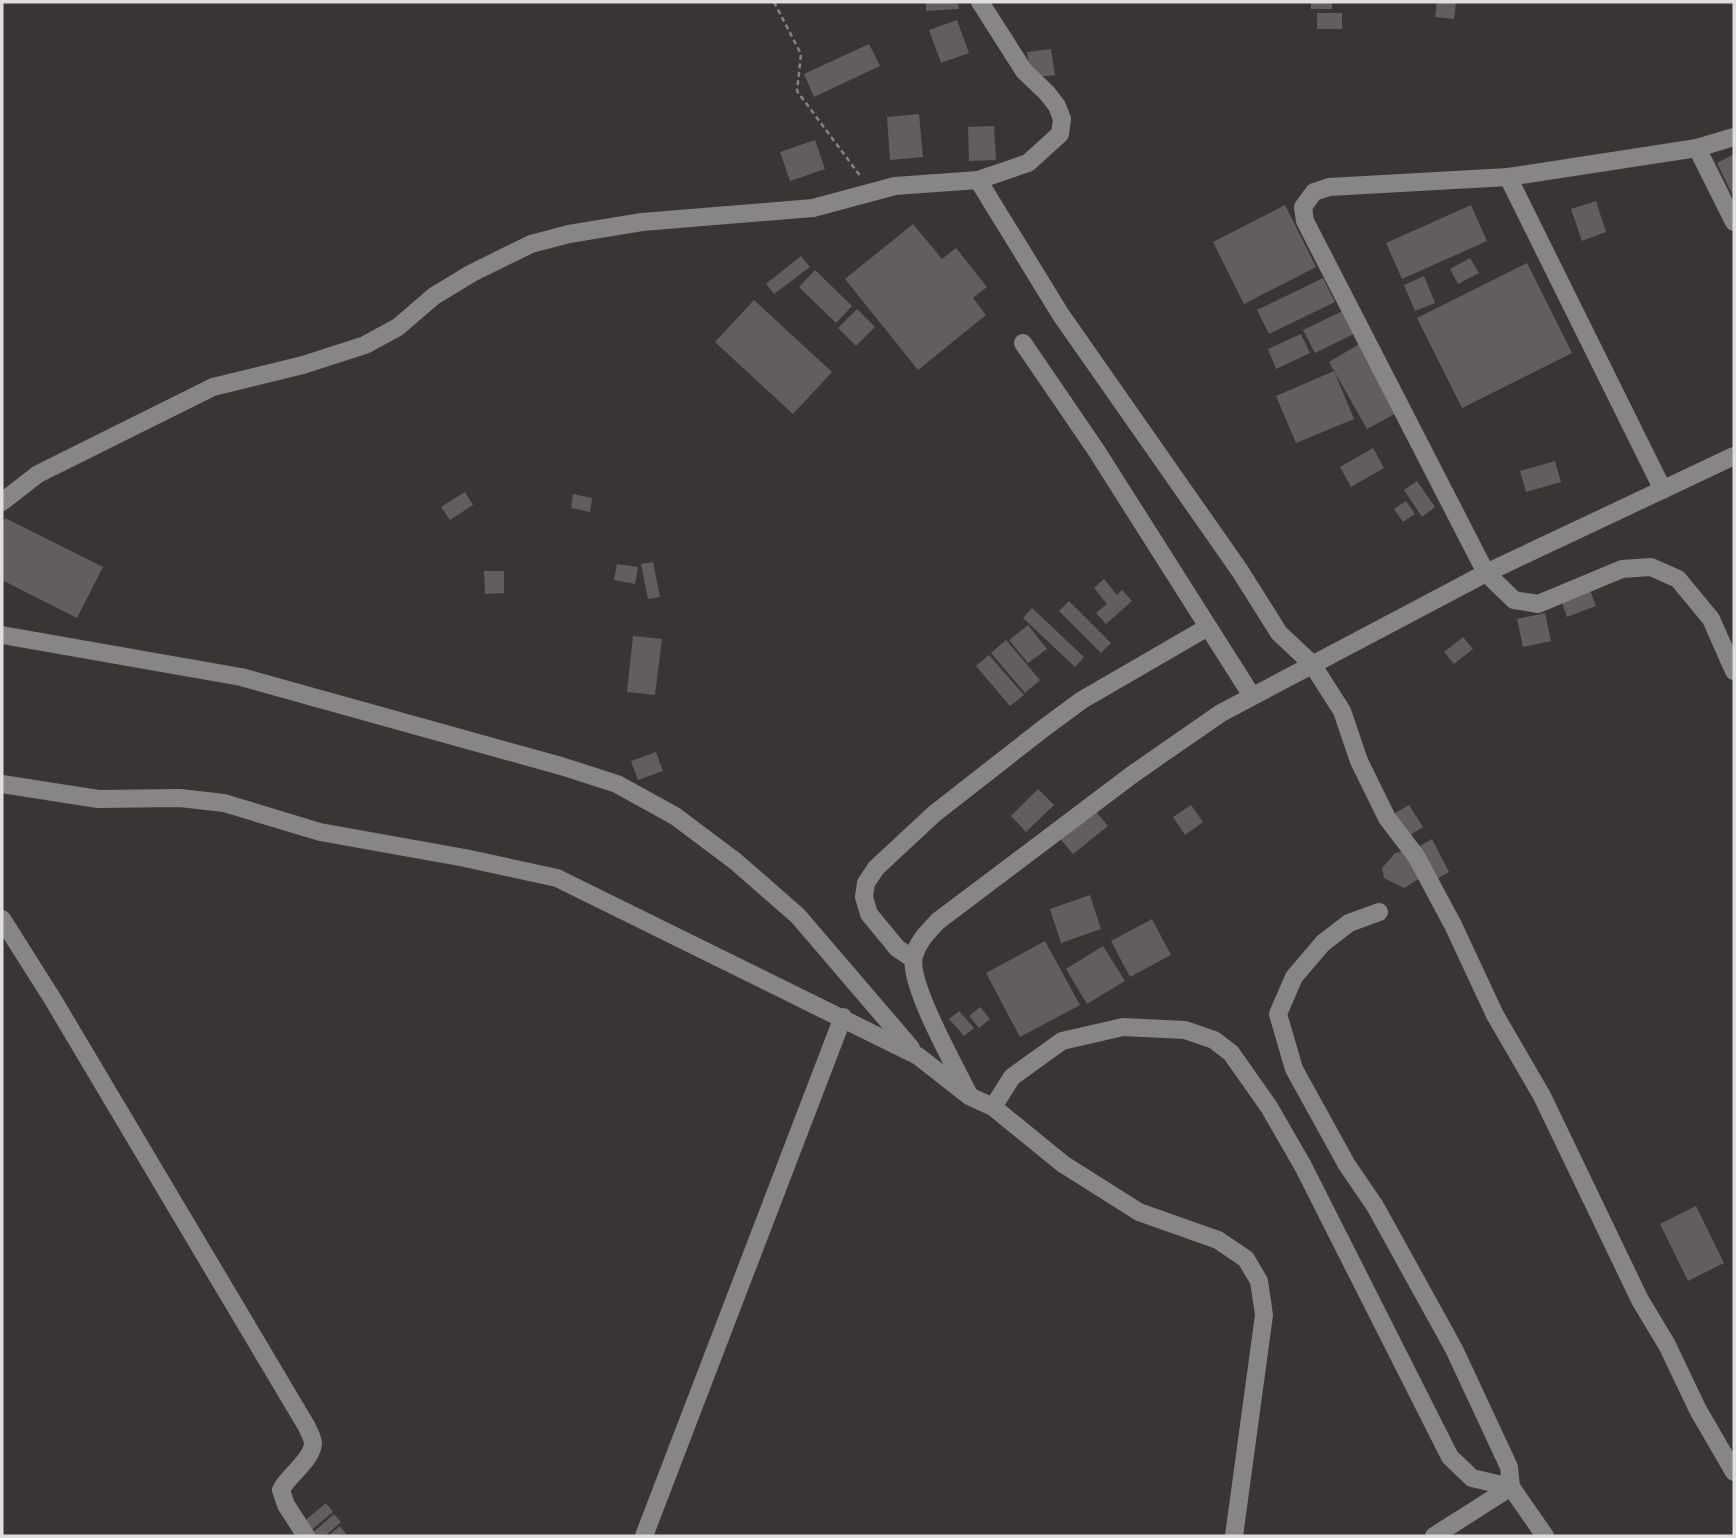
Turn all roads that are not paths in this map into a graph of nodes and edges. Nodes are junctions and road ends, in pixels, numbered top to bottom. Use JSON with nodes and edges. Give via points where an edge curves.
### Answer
{"nodes":[{"id":1,"x":980,"y":2,"type":"edge"},
{"id":2,"x":1734,"y":137,"type":"edge"},
{"id":3,"x":1697,"y":149,"type":"junction"},
{"id":4,"x":1508,"y":177,"type":"junction"},
{"id":5,"x":978,"y":180,"type":"junction"},
{"id":6,"x":1734,"y":222,"type":"edge"},
{"id":7,"x":1023,"y":343,"type":"dead end"},
{"id":8,"x":1734,"y":456,"type":"edge"},
{"id":9,"x":1663,"y":489,"type":"junction"},
{"id":10,"x":2,"y":502,"type":"edge"},
{"id":11,"x":1486,"y":573,"type":"junction"},
{"id":12,"x":1208,"y":627,"type":"junction"},
{"id":13,"x":2,"y":635,"type":"edge"},
{"id":14,"x":1312,"y":664,"type":"junction"},
{"id":15,"x":1734,"y":671,"type":"edge"},
{"id":16,"x":1252,"y":696,"type":"junction"},
{"id":17,"x":2,"y":784,"type":"edge"},
{"id":18,"x":1379,"y":912,"type":"dead end"},
{"id":19,"x":2,"y":919,"type":"edge"},
{"id":20,"x":912,"y":959,"type":"junction"},
{"id":21,"x":843,"y":1017,"type":"junction"},
{"id":22,"x":918,"y":1056,"type":"junction"},
{"id":23,"x":969,"y":1096,"type":"junction"},
{"id":24,"x":993,"y":1107,"type":"junction"},
{"id":25,"x":1734,"y":1472,"type":"edge"},
{"id":26,"x":1511,"y":1487,"type":"junction"},
{"id":27,"x":306,"y":1536,"type":"edge"},
{"id":28,"x":644,"y":1536,"type":"edge"},
{"id":29,"x":1234,"y":1536,"type":"edge"},
{"id":30,"x":1434,"y":1536,"type":"edge"},
{"id":31,"x":1545,"y":1536,"type":"edge"}],
"edges":[{"from":1,"to":5,"type":"street","via":[[1024,71],[1047,93],[1062,119],[1060,134],[1028,163]]},
{"from":2,"to":3,"type":"street"},
{"from":3,"to":4,"type":"street"},
{"from":3,"to":6,"type":"street"},
{"from":4,"to":9,"type":"street"},
{"from":4,"to":11,"type":"street","via":[[1329,187],[1314,192],[1303,207],[1305,221]]},
{"from":5,"to":10,"type":"street","via":[[895,186],[813,208],[642,222],[531,244],[434,296],[398,327],[365,345],[213,387],[38,474]]},
{"from":5,"to":14,"type":"street","via":[[1061,315],[1279,632]]},
{"from":7,"to":12,"type":"street"},
{"from":8,"to":9,"type":"street"},
{"from":9,"to":11,"type":"street"},
{"from":11,"to":14,"type":"street"},
{"from":11,"to":15,"type":"street","via":[[1514,600],[1538,604],[1622,569],[1651,568],[1678,579],[1710,619]]},
{"from":12,"to":16,"type":"street"},
{"from":12,"to":20,"type":"street","via":[[1082,700],[934,814],[876,868],[866,883],[869,914]]},
{"from":13,"to":22,"type":"street","via":[[241,677],[617,784],[675,816],[798,916]]},
{"from":14,"to":16,"type":"street"},
{"from":14,"to":25,"type":"street","via":[[1342,711],[1359,761],[1387,817],[1429,879],[1495,1015],[1542,1096],[1640,1300]]},
{"from":16,"to":20,"type":"street","via":[[1133,774],[938,920],[919,941]]},
{"from":17,"to":21,"type":"street","via":[[98,799],[180,798],[224,803],[320,832],[557,878]]},
{"from":18,"to":26,"type":"street","via":[[1349,923],[1323,943],[1294,977],[1278,1014],[1294,1069],[1460,1361],[1509,1466]]},
{"from":19,"to":27,"type":"street","via":[[307,1427],[313,1443],[309,1455],[281,1490]]},
{"from":20,"to":23,"type":"street","via":[[919,992]]},
{"from":21,"to":22,"type":"street"},
{"from":21,"to":28,"type":"street"},
{"from":22,"to":23,"type":"street"},
{"from":23,"to":24,"type":"street"},
{"from":24,"to":26,"type":"street","via":[[1012,1077],[1062,1041],[1122,1027],[1185,1030],[1214,1040],[1237,1060],[1303,1166],[1450,1457],[1472,1478]]},
{"from":24,"to":29,"type":"street","via":[[1063,1164],[1139,1212],[1218,1240],[1246,1259],[1259,1281],[1264,1315]]},
{"from":26,"to":30,"type":"street"},
{"from":26,"to":31,"type":"street"}]}
